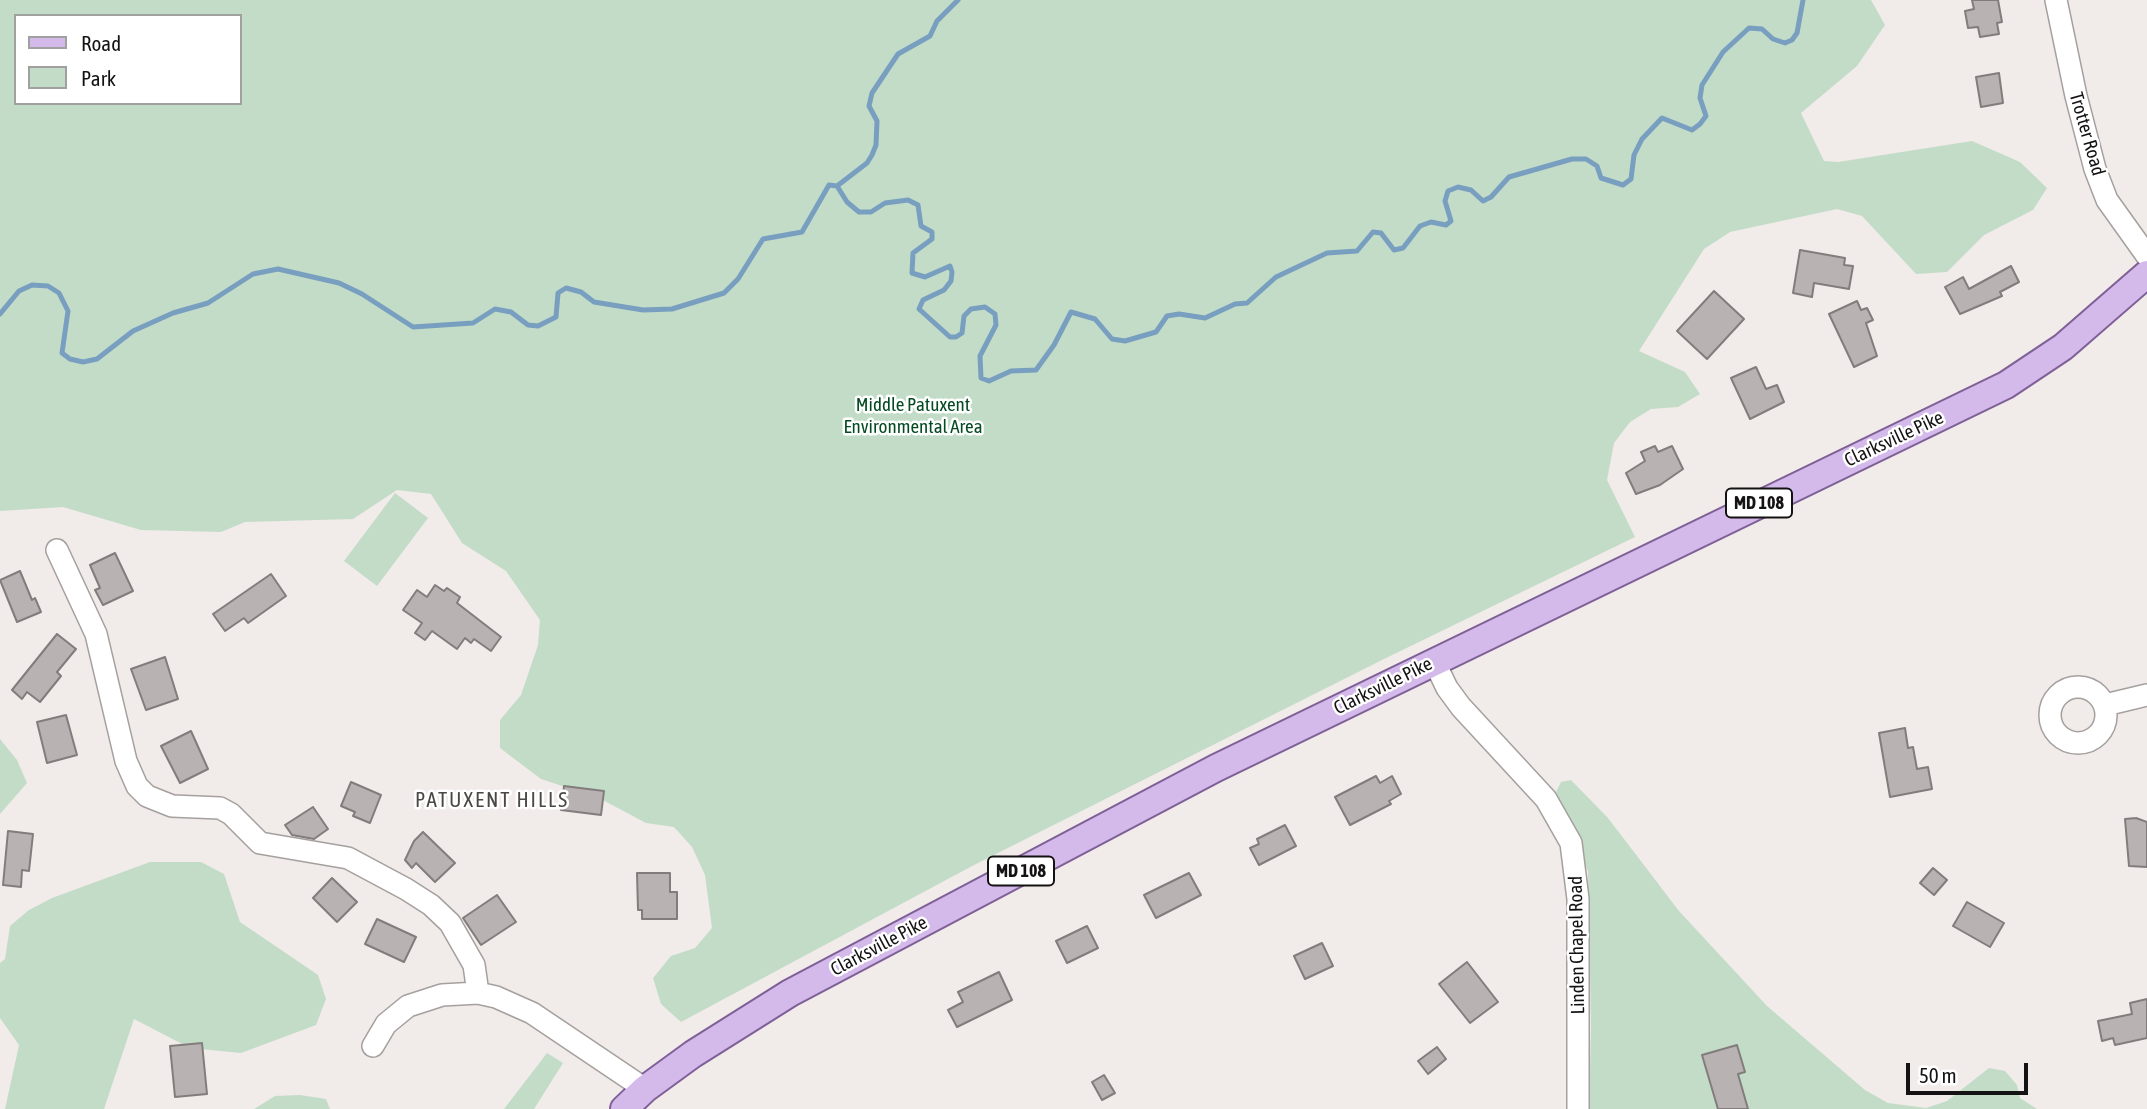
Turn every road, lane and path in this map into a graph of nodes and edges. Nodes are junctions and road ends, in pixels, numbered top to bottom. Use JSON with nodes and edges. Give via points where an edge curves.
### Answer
{"nodes":[{"id":1,"x":2056,"y":0,"type":"edge"},
{"id":2,"x":2147,"y":256,"type":"edge"},
{"id":3,"x":2147,"y":274,"type":"edge"},
{"id":4,"x":57,"y":550,"type":"dead end"},
{"id":5,"x":1434,"y":661,"type":"junction"},
{"id":6,"x":2147,"y":695,"type":"edge"},
{"id":7,"x":2105,"y":705,"type":"dead end"},
{"id":8,"x":478,"y":993,"type":"junction"},
{"id":9,"x":373,"y":1046,"type":"dead end"},
{"id":10,"x":645,"y":1089,"type":"junction"},
{"id":11,"x":624,"y":1109,"type":"edge"},
{"id":12,"x":1578,"y":1109,"type":"edge"}],
"edges":[{"from":1,"to":2,"type":"street","name":"Trotter Road","via":[[2095,169],[2114,211]]},
{"from":3,"to":5,"type":"main road","name":"Clarksville Pike","number":"MD 108","via":[[2063,347],[2006,385]]},
{"from":4,"to":8,"type":"street","via":[[96,634],[126,761],[137,786],[147,796],[172,806],[220,808],[260,843],[273,848],[348,858],[406,889],[450,923],[474,965]]},
{"from":5,"to":10,"type":"main road","name":"Clarksville Pike","number":"MD 108","via":[[1216,768],[790,993],[738,1023]]},
{"from":5,"to":12,"type":"street","name":"Linden Chapel Road","via":[[1461,707],[1546,799],[1571,843],[1578,899]]},
{"from":6,"to":7,"type":"street"},
{"from":8,"to":9,"type":"street","via":[[442,995],[408,1006],[386,1024]]},
{"from":8,"to":10,"type":"street","via":[[532,1013]]},
{"from":10,"to":11,"type":"main road","name":"Clarksville Pike","number":"MD 108"}]}
